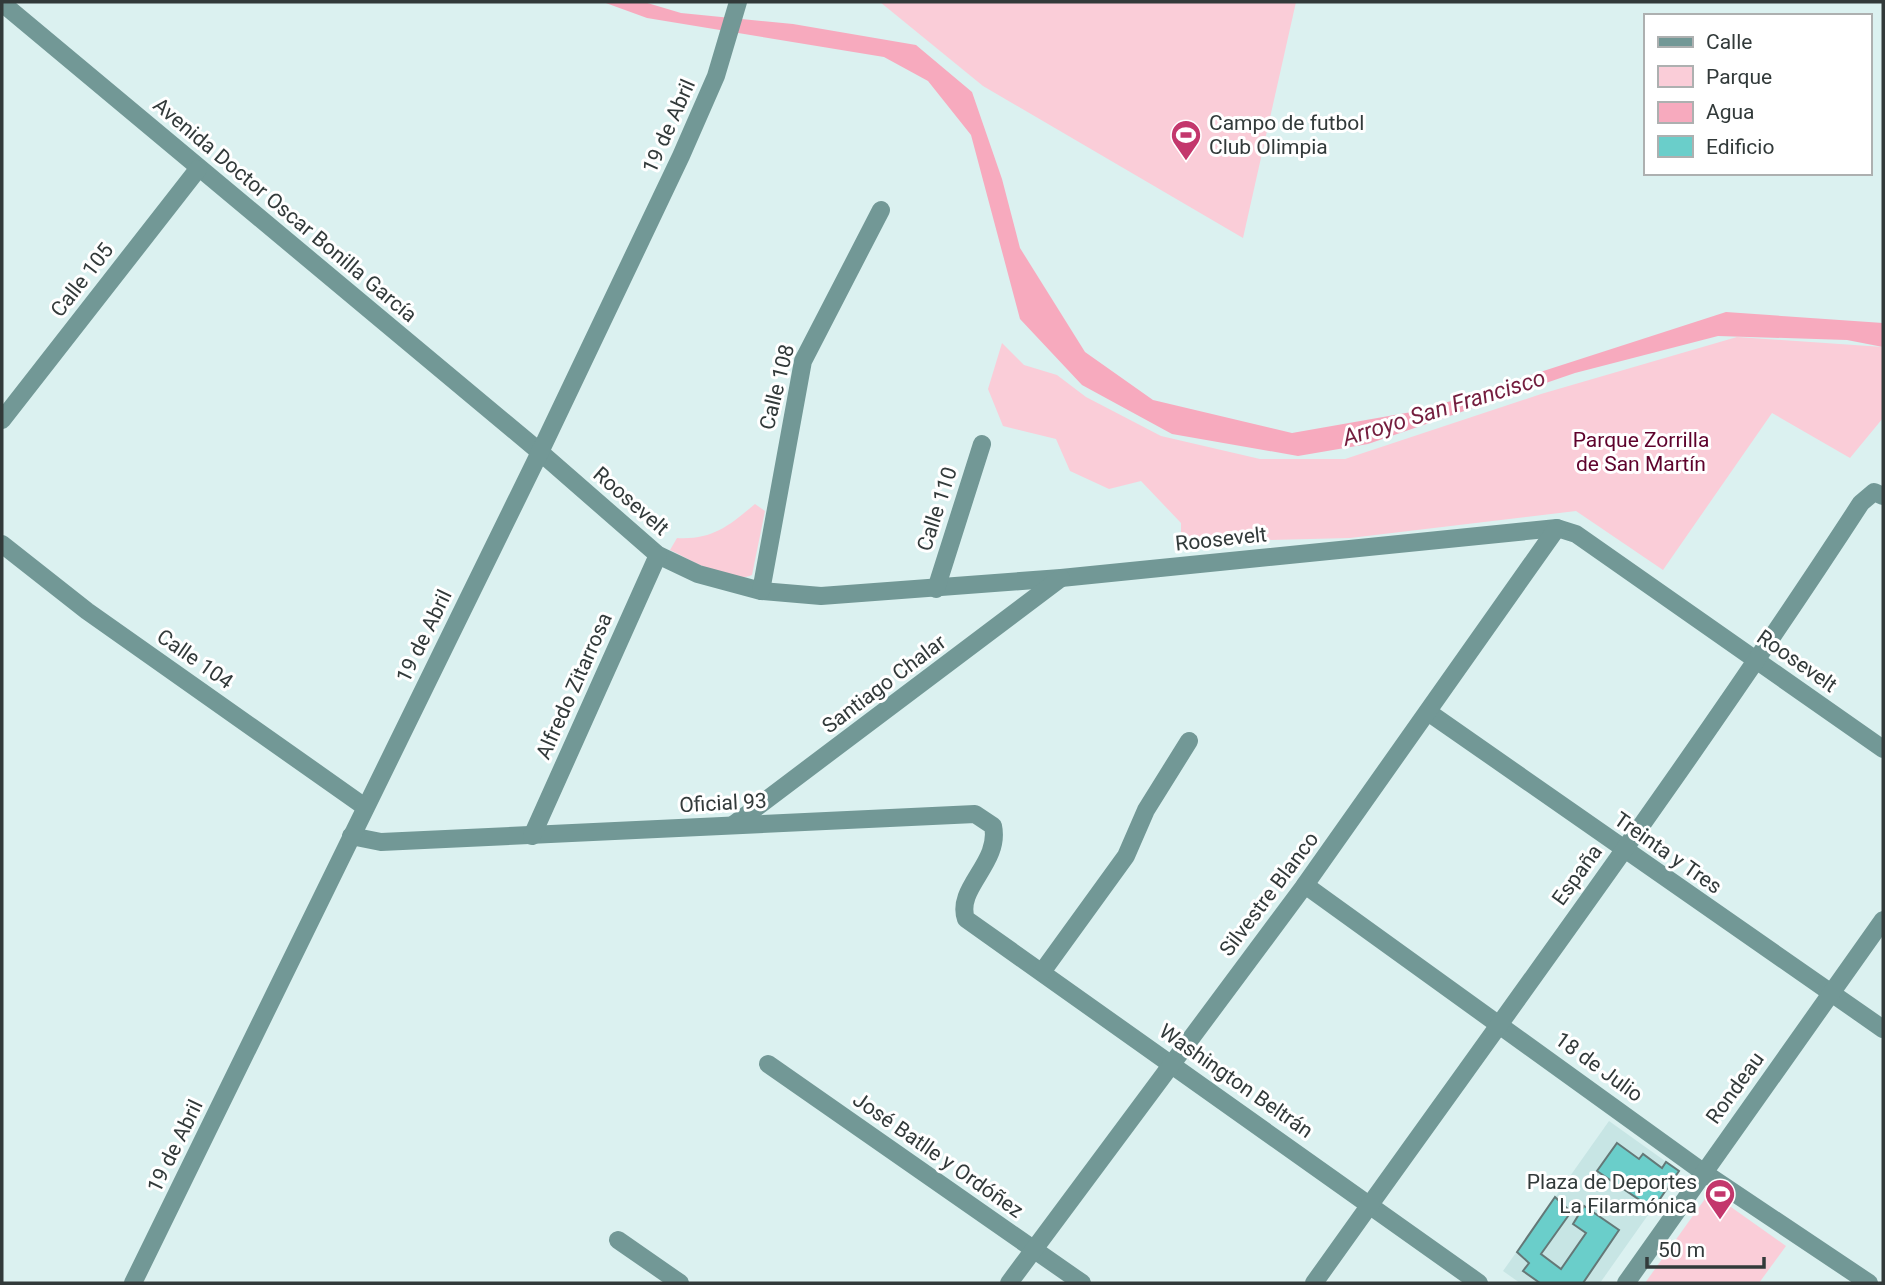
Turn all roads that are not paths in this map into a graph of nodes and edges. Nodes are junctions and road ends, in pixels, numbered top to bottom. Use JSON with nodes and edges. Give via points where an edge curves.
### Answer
{"nodes":[{"id":1,"x":738,"y":2,"type":"edge"},
{"id":2,"x":2,"y":3,"type":"edge"},
{"id":3,"x":198,"y":169,"type":"junction"},
{"id":4,"x":881,"y":210,"type":"dead end"},
{"id":5,"x":2,"y":419,"type":"edge"},
{"id":6,"x":982,"y":444,"type":"dead end"},
{"id":7,"x":540,"y":452,"type":"junction"},
{"id":8,"x":1879,"y":494,"type":"edge"},
{"id":9,"x":1557,"y":528,"type":"junction"},
{"id":10,"x":2,"y":544,"type":"edge"},
{"id":11,"x":658,"y":555,"type":"junction"},
{"id":12,"x":1061,"y":578,"type":"junction"},
{"id":13,"x":936,"y":589,"type":"junction"},
{"id":14,"x":761,"y":591,"type":"junction"},
{"id":15,"x":1757,"y":660,"type":"junction"},
{"id":16,"x":1428,"y":712,"type":"junction"},
{"id":17,"x":1189,"y":741,"type":"dead end"},
{"id":18,"x":1883,"y":749,"type":"edge"},
{"id":19,"x":365,"y":807,"type":"junction"},
{"id":20,"x":733,"y":825,"type":"junction"},
{"id":21,"x":532,"y":835,"type":"junction"},
{"id":22,"x":351,"y":836,"type":"junction"},
{"id":23,"x":1623,"y":850,"type":"junction"},
{"id":24,"x":1305,"y":885,"type":"junction"},
{"id":25,"x":966,"y":919,"type":"joint"},
{"id":26,"x":1883,"y":920,"type":"edge"},
{"id":27,"x":1042,"y":972,"type":"junction"},
{"id":28,"x":1830,"y":994,"type":"junction"},
{"id":29,"x":1499,"y":1022,"type":"junction"},
{"id":30,"x":1883,"y":1028,"type":"edge"},
{"id":31,"x":1171,"y":1062,"type":"junction"},
{"id":32,"x":768,"y":1064,"type":"dead end"},
{"id":33,"x":1703,"y":1172,"type":"junction"},
{"id":34,"x":1370,"y":1204,"type":"junction"},
{"id":35,"x":618,"y":1240,"type":"dead end"},
{"id":36,"x":1034,"y":1249,"type":"junction"},
{"id":37,"x":133,"y":1283,"type":"edge"},
{"id":38,"x":680,"y":1283,"type":"edge"},
{"id":39,"x":1009,"y":1283,"type":"edge"},
{"id":40,"x":1082,"y":1283,"type":"edge"},
{"id":41,"x":1314,"y":1283,"type":"edge"},
{"id":42,"x":1479,"y":1283,"type":"edge"},
{"id":43,"x":1626,"y":1283,"type":"edge"},
{"id":44,"x":1868,"y":1283,"type":"edge"}],
"edges":[{"from":1,"to":7,"type":"street","name":"19 de Abril","via":[[716,76]]},
{"from":2,"to":3,"type":"street","name":"Avenida Doctor Oscar Bonilla García"},
{"from":3,"to":5,"type":"street","name":"Calle 105"},
{"from":3,"to":7,"type":"street","name":"Avenida Doctor Oscar Bonilla García"},
{"from":4,"to":14,"type":"street","name":"Calle 108","via":[[803,361]]},
{"from":6,"to":13,"type":"street","name":"Calle 110"},
{"from":7,"to":11,"type":"street","name":"Roosevelt"},
{"from":7,"to":19,"type":"street","name":"19 de Abril"},
{"from":8,"to":15,"type":"street","name":"España","via":[[1861,503]]},
{"from":9,"to":12,"type":"street","name":"Roosevelt"},
{"from":9,"to":15,"type":"street","name":"Roosevelt","via":[[1576,534]]},
{"from":9,"to":16,"type":"street","name":"Silvestre Blanco"},
{"from":10,"to":19,"type":"street","name":"Calle 104","via":[[88,611]]},
{"from":11,"to":14,"type":"street","name":"Roosevelt","via":[[698,574]]},
{"from":11,"to":21,"type":"street","name":"Alfredo Zitarrosa"},
{"from":12,"to":13,"type":"street","name":"Roosevelt"},
{"from":12,"to":20,"type":"street","name":"Santiago Chalar"},
{"from":13,"to":14,"type":"street","name":"Roosevelt","via":[[821,596]]},
{"from":15,"to":18,"type":"street","name":"Roosevelt"},
{"from":15,"to":23,"type":"street","name":"España"},
{"from":16,"to":23,"type":"street","name":"Treinta y Tres"},
{"from":16,"to":24,"type":"street","name":"Silvestre Blanco"},
{"from":17,"to":27,"type":"street","via":[[1146,810],[1126,856]]},
{"from":19,"to":22,"type":"street","name":"19 de Abril"},
{"from":20,"to":21,"type":"street","name":"Oficial 93"},
{"from":20,"to":25,"type":"street","name":"Oficial 93","via":[[975,814],[993,826],[996,837],[964,906]]},
{"from":21,"to":22,"type":"street","name":"Oficial 93","via":[[382,842]]},
{"from":22,"to":37,"type":"street","name":"19 de Abril"},
{"from":23,"to":28,"type":"street","name":"Treinta y Tres"},
{"from":23,"to":29,"type":"street","name":"España"},
{"from":24,"to":29,"type":"street","name":"18 de Julio"},
{"from":24,"to":31,"type":"street","name":"Silvestre Blanco"},
{"from":25,"to":27,"type":"street","name":"Washington Beltrán"},
{"from":26,"to":28,"type":"street","name":"Rondeau"},
{"from":27,"to":31,"type":"street","name":"Washington Beltrán"},
{"from":28,"to":30,"type":"street","name":"Treinta y Tres"},
{"from":28,"to":33,"type":"street","name":"Rondeau"},
{"from":29,"to":33,"type":"street","name":"18 de Julio"},
{"from":29,"to":34,"type":"street","name":"España"},
{"from":31,"to":34,"type":"street","name":"Washington Beltrán"},
{"from":31,"to":36,"type":"street","name":"Silvestre Blanco"},
{"from":32,"to":36,"type":"street","name":"José Batlle y Ordóñez"},
{"from":33,"to":43,"type":"street","name":"Rondeau"},
{"from":33,"to":44,"type":"street","name":"18 de Julio"},
{"from":34,"to":41,"type":"street","name":"España"},
{"from":34,"to":42,"type":"street","name":"Washington Beltrán"},
{"from":35,"to":38,"type":"street"},
{"from":36,"to":39,"type":"street","name":"Silvestre Blanco"},
{"from":36,"to":40,"type":"street","name":"José Batlle y Ordóñez"}]}
